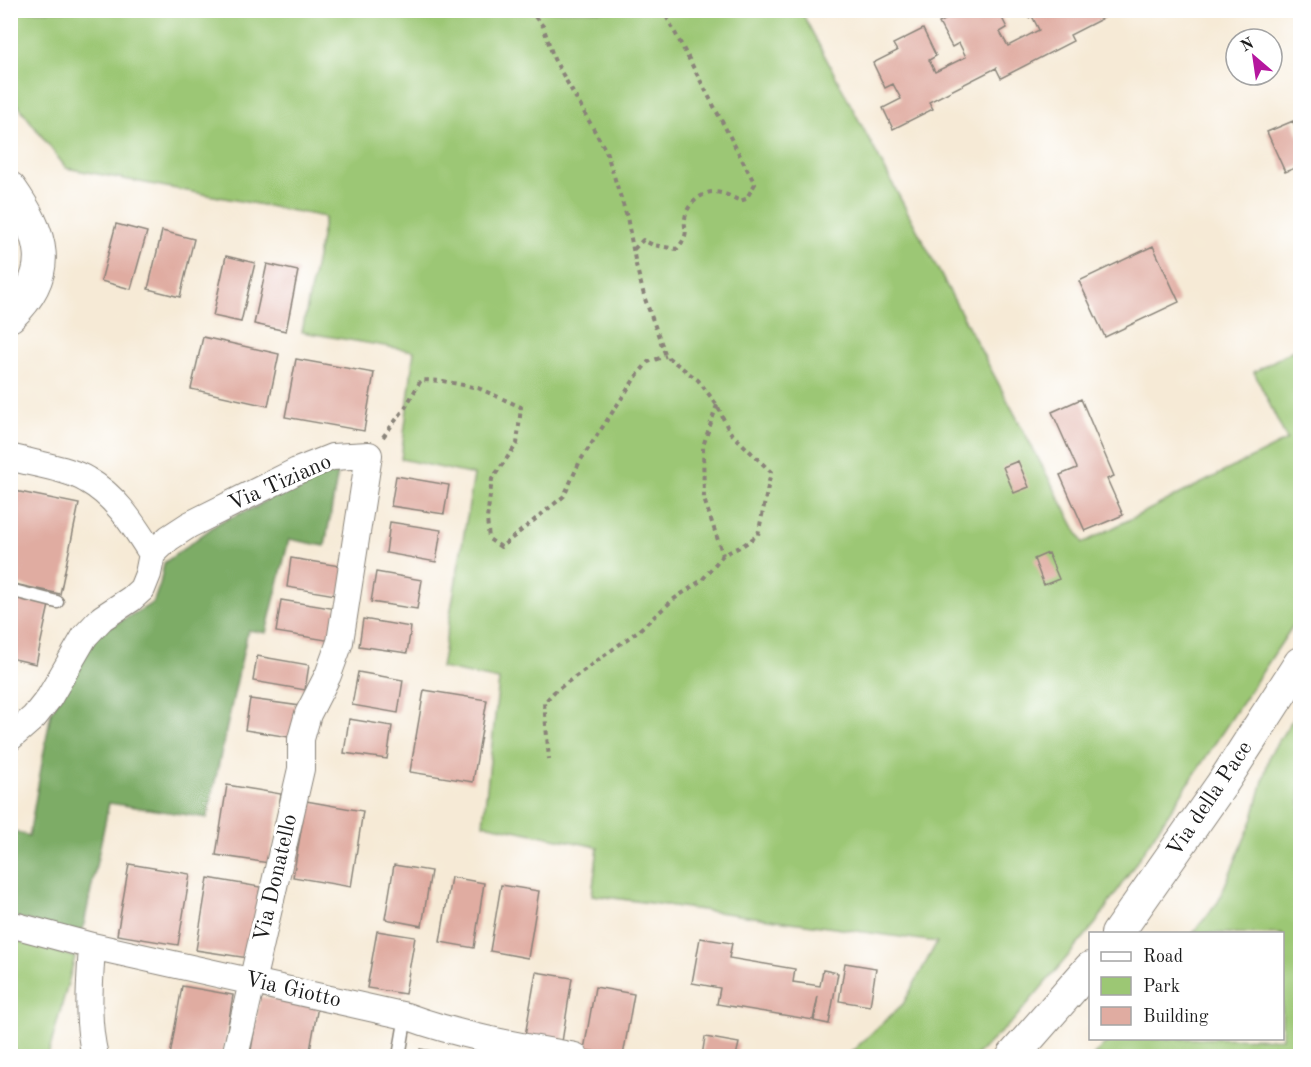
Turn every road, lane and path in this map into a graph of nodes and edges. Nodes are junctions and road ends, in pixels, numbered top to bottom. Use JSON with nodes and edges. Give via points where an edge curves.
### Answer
{"nodes":[{"id":1,"x":529,"y":10,"type":"edge"},
{"id":2,"x":663,"y":10,"type":"edge"},
{"id":3,"x":10,"y":188,"type":"edge"},
{"id":4,"x":633,"y":249,"type":"junction"},
{"id":5,"x":10,"y":316,"type":"edge"},
{"id":6,"x":666,"y":356,"type":"junction"},
{"id":7,"x":717,"y":405,"type":"junction"},
{"id":8,"x":369,"y":454,"type":"junction"},
{"id":9,"x":10,"y":457,"type":"edge"},
{"id":10,"x":152,"y":554,"type":"junction"},
{"id":11,"x":723,"y":555,"type":"junction"},
{"id":12,"x":10,"y":590,"type":"edge"},
{"id":13,"x":57,"y":602,"type":"dead end"},
{"id":14,"x":1300,"y":663,"type":"edge"},
{"id":15,"x":10,"y":738,"type":"edge"},
{"id":16,"x":549,"y":759,"type":"dead end"},
{"id":17,"x":301,"y":770,"type":"joint"},
{"id":18,"x":10,"y":924,"type":"edge"},
{"id":19,"x":1118,"y":932,"type":"edge"},
{"id":20,"x":92,"y":946,"type":"junction"},
{"id":21,"x":1089,"y":969,"type":"edge"},
{"id":22,"x":252,"y":981,"type":"junction"},
{"id":23,"x":406,"y":1016,"type":"junction"},
{"id":24,"x":513,"y":1051,"type":"edge"},
{"id":25,"x":95,"y":1056,"type":"edge"},
{"id":26,"x":235,"y":1056,"type":"edge"},
{"id":27,"x":399,"y":1056,"type":"edge"},
{"id":28,"x":575,"y":1056,"type":"edge"},
{"id":29,"x":1013,"y":1056,"type":"edge"}],
"edges":[{"from":1,"to":4,"type":"path","via":[[543,26],[554,59],[606,150]]},
{"from":2,"to":4,"type":"path","via":[[755,184],[746,199],[740,201],[711,192],[693,201],[686,214],[687,237],[677,249],[643,240]]},
{"from":3,"to":5,"type":"street","via":[[33,225],[41,265],[25,302]]},
{"from":4,"to":6,"type":"path","via":[[645,299]]},
{"from":6,"to":7,"type":"path","via":[[698,380]]},
{"from":6,"to":8,"type":"path","via":[[648,362],[634,378],[580,461],[564,496],[501,547],[489,539],[492,479],[517,444],[521,407],[478,388],[422,380]]},
{"from":7,"to":11,"type":"path","via":[[703,446],[704,499]]},
{"from":7,"to":11,"type":"path","via":[[729,431],[771,472],[758,535]]},
{"from":8,"to":10,"type":"street","name":"Via Tiziano","via":[[332,458],[297,471],[189,525]]},
{"from":8,"to":17,"type":"street","name":"Via Tiziano","via":[[340,642],[308,714],[301,739]]},
{"from":9,"to":10,"type":"street","via":[[86,479],[108,494]]},
{"from":10,"to":15,"type":"street","via":[[142,589],[102,618],[85,636],[49,698]]},
{"from":11,"to":16,"type":"path","via":[[702,580],[544,703]]},
{"from":12,"to":13,"type":"lane"},
{"from":14,"to":19,"type":"street","name":"Via della Pace","via":[[1222,784]]},
{"from":17,"to":22,"type":"street","name":"Via Donatello"},
{"from":18,"to":20,"type":"street","name":"Via Giotto"},
{"from":20,"to":22,"type":"street","name":"Via Giotto"},
{"from":20,"to":25,"type":"street","via":[[88,1004]]},
{"from":21,"to":29,"type":"street"},
{"from":22,"to":23,"type":"street","name":"Via Giotto"},
{"from":22,"to":26,"type":"street","name":"Via Donatello"},
{"from":23,"to":24,"type":"street","name":"Via Giotto"},
{"from":23,"to":27,"type":"lane"},
{"from":24,"to":28,"type":"street","name":"Via Giotto"}]}
